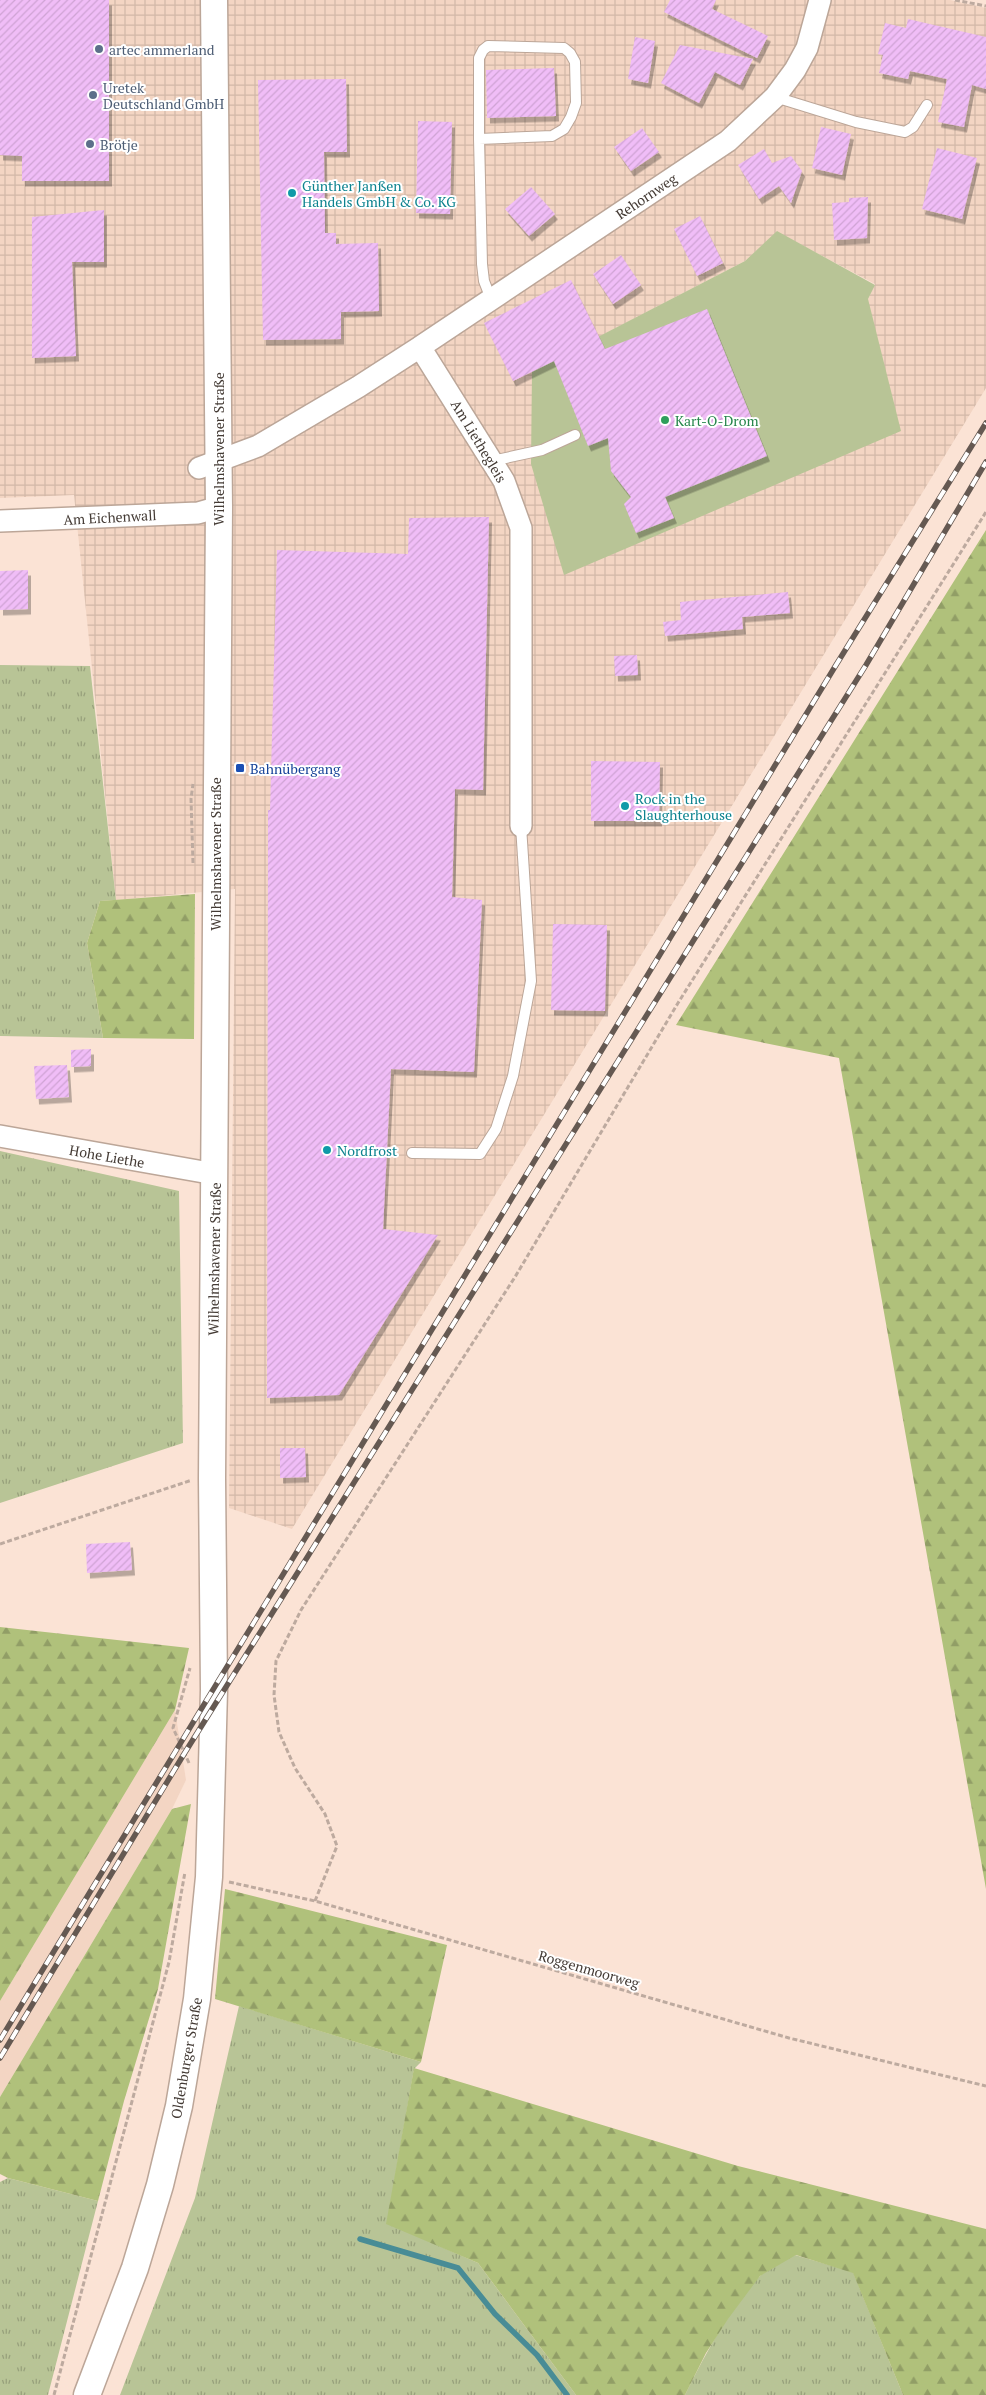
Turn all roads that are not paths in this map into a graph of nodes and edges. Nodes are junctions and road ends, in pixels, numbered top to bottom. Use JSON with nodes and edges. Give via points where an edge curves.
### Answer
{"nodes":[{"id":1,"x":214,"y":0,"type":"edge"},
{"id":2,"x":820,"y":0,"type":"edge"},
{"id":3,"x":775,"y":97,"type":"junction"},
{"id":4,"x":927,"y":105,"type":"dead end"},
{"id":5,"x":479,"y":139,"type":"junction"},
{"id":6,"x":491,"y":299,"type":"junction"},
{"id":7,"x":420,"y":347,"type":"junction"},
{"id":8,"x":575,"y":435,"type":"dead end"},
{"id":9,"x":492,"y":461,"type":"junction"},
{"id":10,"x":209,"y":464,"type":"junction"},
{"id":11,"x":219,"y":507,"type":"junction"},
{"id":12,"x":0,"y":521,"type":"edge"},
{"id":13,"x":521,"y":826,"type":"joint"},
{"id":14,"x":0,"y":1136,"type":"edge"},
{"id":15,"x":412,"y":1153,"type":"dead end"},
{"id":16,"x":215,"y":1174,"type":"junction"},
{"id":17,"x":213,"y":1708,"type":"joint"},
{"id":18,"x":87,"y":2395,"type":"edge"}],
"edges":[{"from":1,"to":10,"type":"street","name":"Wilhelmshavener Straße"},
{"from":2,"to":3,"type":"street","name":"Rehornweg","via":[[807,48]]},
{"from":3,"to":4,"type":"lane","via":[[856,122],[906,132]]},
{"from":3,"to":6,"type":"street","name":"Rehornweg","via":[[728,142]]},
{"from":5,"to":5,"type":"lane","via":[[552,136],[564,129],[576,103],[576,62],[570,53],[564,48],[488,46],[483,50],[479,58]]},
{"from":5,"to":6,"type":"lane","via":[[482,264]]},
{"from":6,"to":7,"type":"street","name":"Rehornweg"},
{"from":7,"to":9,"type":"street","name":"Am Liethegleis"},
{"from":7,"to":10,"type":"street","via":[[258,446]]},
{"from":8,"to":9,"type":"lane","via":[[542,450]]},
{"from":9,"to":13,"type":"street","name":"Am Liethegleis","via":[[504,481],[521,528]]},
{"from":10,"to":11,"type":"street","name":"Wilhelmshavener Straße"},
{"from":11,"to":12,"type":"street","name":"Am Eichenwall","via":[[198,512]]},
{"from":11,"to":16,"type":"street","name":"Wilhelmshavener Straße"},
{"from":13,"to":15,"type":"lane","via":[[531,981],[513,1076],[496,1129],[480,1154]]},
{"from":14,"to":16,"type":"street","name":"Hohe Liethe"},
{"from":16,"to":17,"type":"street","name":"Wilhelmshavener Straße"},
{"from":17,"to":18,"type":"street","name":"Oldenburger Straße","via":[[193,1873],[197,1999],[179,2106],[135,2268]]}]}
